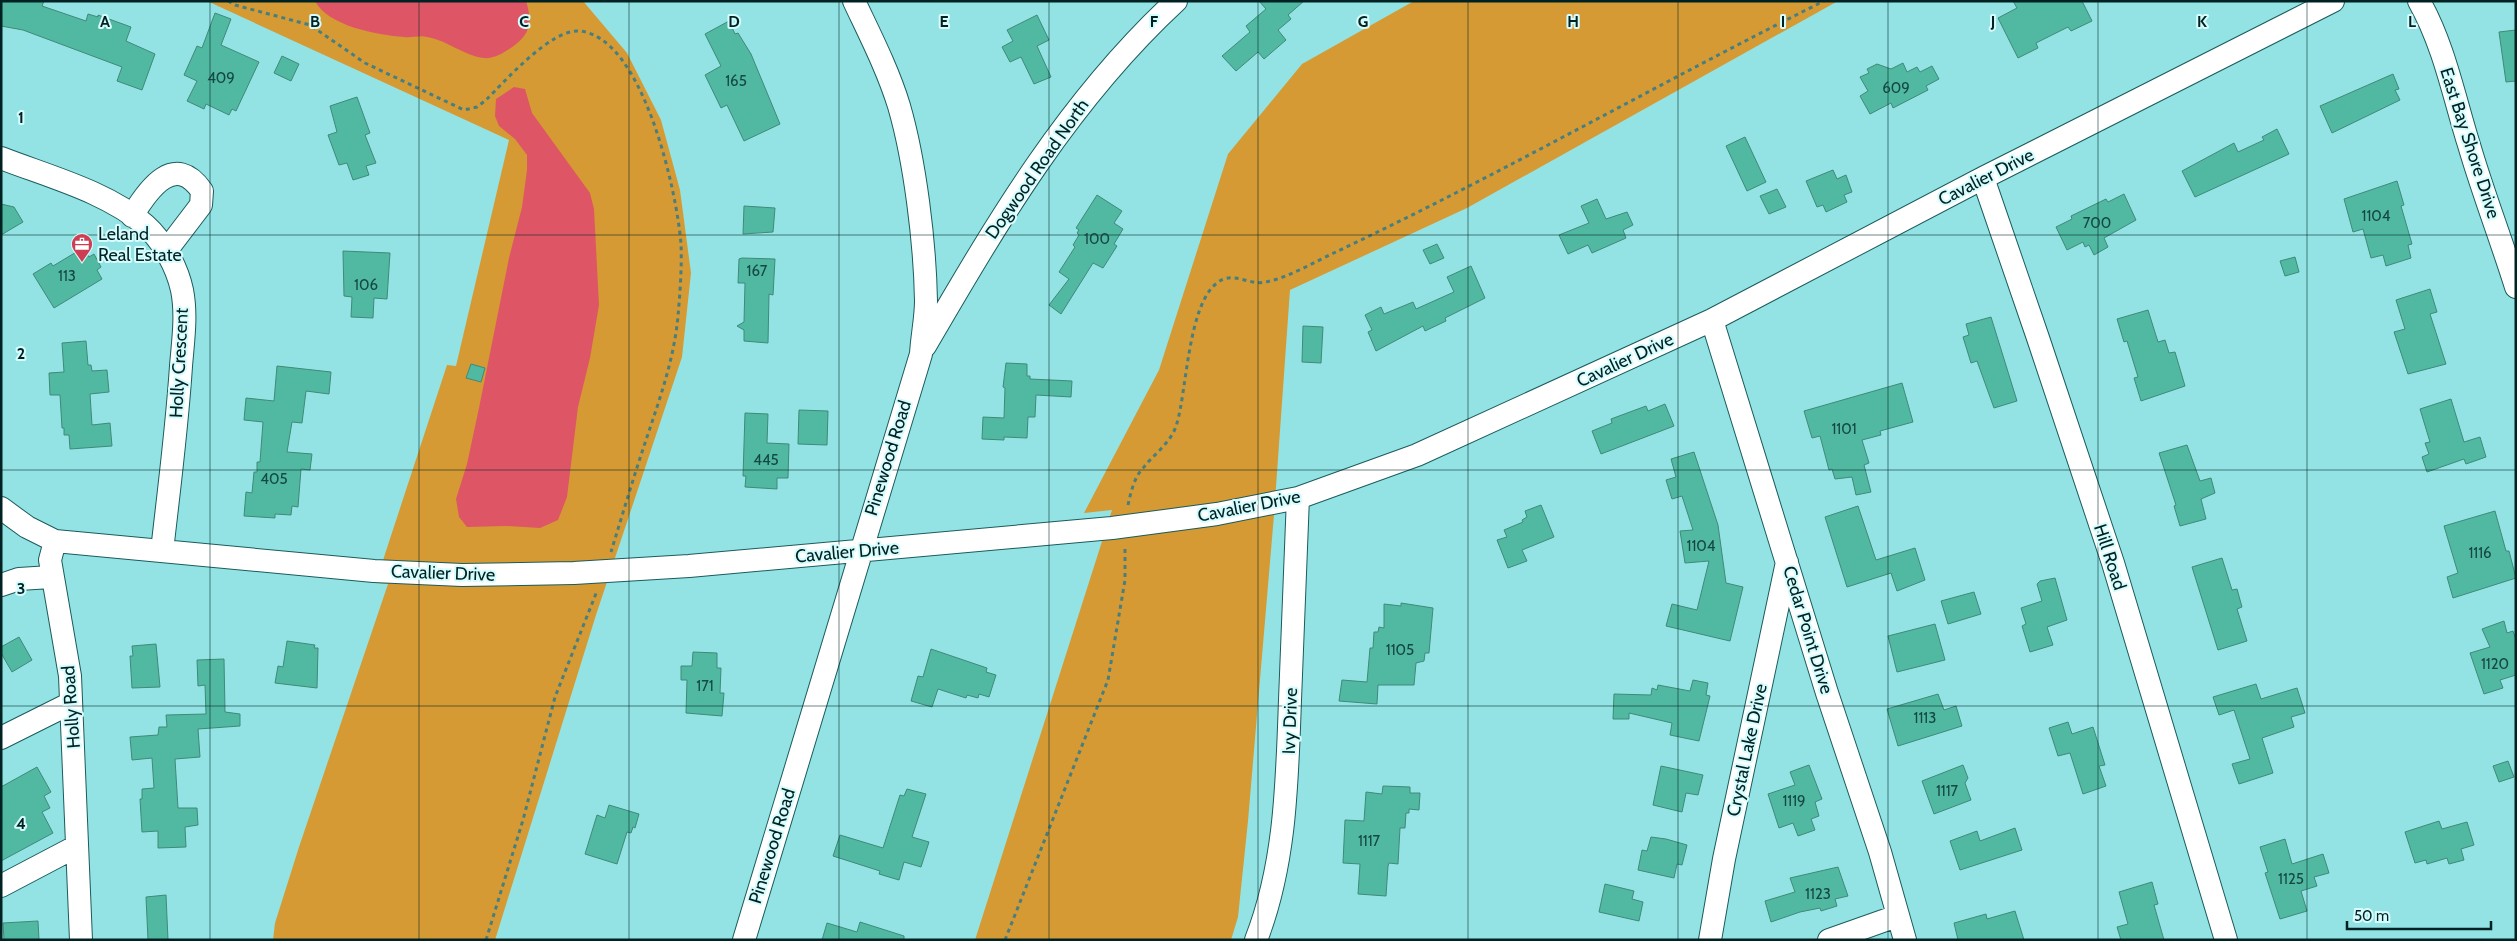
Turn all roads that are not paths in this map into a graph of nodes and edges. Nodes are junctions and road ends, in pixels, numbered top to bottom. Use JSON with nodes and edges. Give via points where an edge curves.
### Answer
{"nodes":[{"id":1,"x":854,"y":1,"type":"edge"},
{"id":2,"x":1176,"y":1,"type":"edge"},
{"id":3,"x":2333,"y":1,"type":"edge"},
{"id":4,"x":2419,"y":1,"type":"edge"},
{"id":5,"x":1,"y":158,"type":"edge"},
{"id":6,"x":1982,"y":178,"type":"junction"},
{"id":7,"x":132,"y":216,"type":"junction"},
{"id":8,"x":166,"y":251,"type":"junction"},
{"id":9,"x":2516,"y":287,"type":"edge"},
{"id":10,"x":1712,"y":320,"type":"junction"},
{"id":11,"x":921,"y":354,"type":"junction"},
{"id":12,"x":1298,"y":498,"type":"junction"},
{"id":13,"x":1,"y":508,"type":"edge"},
{"id":14,"x":55,"y":541,"type":"junction"},
{"id":15,"x":860,"y":550,"type":"junction"},
{"id":16,"x":162,"y":551,"type":"junction"},
{"id":17,"x":1788,"y":561,"type":"junction"},
{"id":18,"x":51,"y":578,"type":"junction"},
{"id":19,"x":1,"y":585,"type":"edge"},
{"id":20,"x":71,"y":703,"type":"junction"},
{"id":21,"x":1,"y":738,"type":"edge"},
{"id":22,"x":77,"y":846,"type":"junction"},
{"id":23,"x":1,"y":886,"type":"edge"},
{"id":24,"x":1897,"y":916,"type":"junction"},
{"id":25,"x":80,"y":940,"type":"edge"},
{"id":26,"x":744,"y":940,"type":"edge"},
{"id":27,"x":1256,"y":940,"type":"edge"},
{"id":28,"x":1710,"y":940,"type":"edge"},
{"id":29,"x":1829,"y":940,"type":"edge"},
{"id":30,"x":1905,"y":940,"type":"edge"},
{"id":31,"x":2226,"y":940,"type":"edge"}],
"edges":[{"from":1,"to":11,"type":"street","name":"Pinewood Road","via":[[899,105],[909,148],[926,302]]},
{"from":2,"to":11,"type":"street","name":"Dogwood Road North","via":[[1122,54],[1037,162],[994,228]]},
{"from":3,"to":6,"type":"street","name":"Cavalier Drive"},
{"from":4,"to":9,"type":"street","name":"East Bay Shore Drive","via":[[2446,67]]},
{"from":5,"to":7,"type":"street","name":"Holly Crescent","via":[[90,192]]},
{"from":6,"to":10,"type":"street","name":"Cavalier Drive"},
{"from":6,"to":31,"type":"street","name":"Hill Road","via":[[2110,554]]},
{"from":7,"to":8,"type":"street","name":"Holly Crescent","via":[[145,225]]},
{"from":7,"to":8,"type":"street","via":[[153,186],[166,175],[181,174],[194,179],[202,191],[201,205]]},
{"from":8,"to":16,"type":"street","name":"Holly Crescent","via":[[180,283],[184,313]]},
{"from":10,"to":12,"type":"street","name":"Cavalier Drive","via":[[1417,455]]},
{"from":10,"to":17,"type":"street","name":"Cedar Point Drive"},
{"from":11,"to":15,"type":"street","name":"Pinewood Road"},
{"from":12,"to":15,"type":"street","name":"Cavalier Drive","via":[[1126,527]]},
{"from":12,"to":27,"type":"street","name":"Ivy Drive","via":[[1283,831],[1274,880]]},
{"from":13,"to":14,"type":"street"},
{"from":14,"to":16,"type":"street","name":"Cavalier Drive"},
{"from":14,"to":18,"type":"street","name":"Holly Road","via":[[50,560]]},
{"from":15,"to":16,"type":"street","name":"Cavalier Drive","via":[[689,566],[499,576],[374,571]]},
{"from":15,"to":26,"type":"street","name":"Pinewood Road"},
{"from":17,"to":24,"type":"street","name":"Cedar Point Drive","via":[[1827,693],[1880,852]]},
{"from":17,"to":28,"type":"street","name":"Crystal Lake Drive","via":[[1724,859]]},
{"from":18,"to":19,"type":"street","via":[[18,579]]},
{"from":18,"to":20,"type":"street","name":"Holly Road","via":[[63,629]]},
{"from":20,"to":21,"type":"street"},
{"from":20,"to":22,"type":"street","name":"Holly Road"},
{"from":22,"to":23,"type":"street"},
{"from":22,"to":25,"type":"street","name":"Holly Road"},
{"from":24,"to":29,"type":"street"},
{"from":24,"to":30,"type":"street","name":"Cedar Point Drive"}]}
